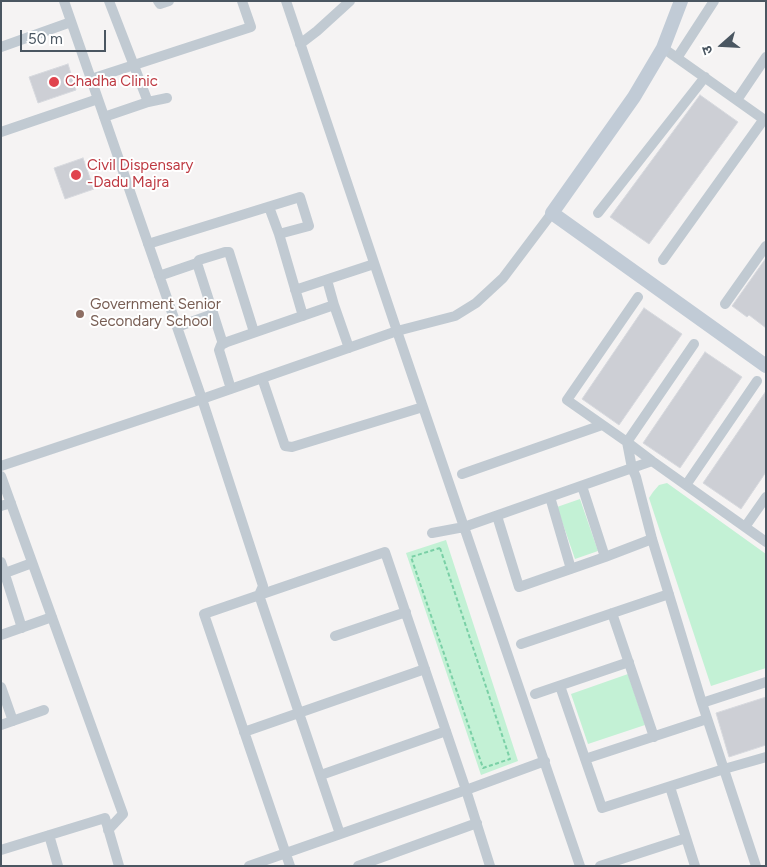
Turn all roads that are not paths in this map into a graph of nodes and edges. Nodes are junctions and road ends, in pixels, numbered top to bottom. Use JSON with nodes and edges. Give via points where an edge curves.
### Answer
{"nodes":[{"id":1,"x":64,"y":1,"type":"edge"},
{"id":2,"x":109,"y":1,"type":"edge"},
{"id":3,"x":158,"y":1,"type":"edge"},
{"id":4,"x":169,"y":1,"type":"edge"},
{"id":5,"x":242,"y":1,"type":"edge"},
{"id":6,"x":286,"y":1,"type":"edge"},
{"id":7,"x":350,"y":1,"type":"edge"},
{"id":8,"x":681,"y":1,"type":"edge"},
{"id":9,"x":714,"y":1,"type":"edge"},
{"id":10,"x":71,"y":22,"type":"junction"},
{"id":11,"x":300,"y":44,"type":"junction"},
{"id":12,"x":1,"y":47,"type":"edge"},
{"id":13,"x":663,"y":48,"type":"junction"},
{"id":14,"x":766,"y":57,"type":"edge"},
{"id":15,"x":677,"y":58,"type":"junction"},
{"id":16,"x":134,"y":65,"type":"junction"},
{"id":17,"x":705,"y":77,"type":"junction"},
{"id":18,"x":91,"y":79,"type":"junction"},
{"id":19,"x":167,"y":98,"type":"dead end"},
{"id":20,"x":98,"y":99,"type":"junction"},
{"id":21,"x":737,"y":100,"type":"junction"},
{"id":22,"x":148,"y":102,"type":"junction"},
{"id":23,"x":104,"y":117,"type":"junction"},
{"id":24,"x":765,"y":120,"type":"edge"},
{"id":25,"x":1,"y":132,"type":"edge"},
{"id":26,"x":270,"y":206,"type":"junction"},
{"id":27,"x":552,"y":213,"type":"junction"},
{"id":28,"x":598,"y":213,"type":"dead end"},
{"id":29,"x":280,"y":234,"type":"junction"},
{"id":30,"x":148,"y":244,"type":"junction"},
{"id":31,"x":766,"y":246,"type":"edge"},
{"id":32,"x":663,"y":260,"type":"dead end"},
{"id":33,"x":197,"y":263,"type":"junction"},
{"id":34,"x":374,"y":264,"type":"junction"},
{"id":35,"x":159,"y":276,"type":"junction"},
{"id":36,"x":327,"y":280,"type":"junction"},
{"id":37,"x":296,"y":290,"type":"junction"},
{"id":38,"x":638,"y":297,"type":"dead end"},
{"id":39,"x":725,"y":304,"type":"dead end"},
{"id":40,"x":334,"y":305,"type":"junction"},
{"id":41,"x":213,"y":314,"type":"junction"},
{"id":42,"x":303,"y":316,"type":"junction"},
{"id":43,"x":177,"y":327,"type":"junction"},
{"id":44,"x":397,"y":331,"type":"junction"},
{"id":45,"x":254,"y":332,"type":"junction"},
{"id":46,"x":223,"y":344,"type":"junction"},
{"id":47,"x":694,"y":344,"type":"dead end"},
{"id":48,"x":349,"y":348,"type":"junction"},
{"id":49,"x":766,"y":366,"type":"edge"},
{"id":50,"x":262,"y":378,"type":"junction"},
{"id":51,"x":757,"y":381,"type":"dead end"},
{"id":52,"x":231,"y":389,"type":"junction"},
{"id":53,"x":202,"y":399,"type":"junction"},
{"id":54,"x":423,"y":407,"type":"junction"},
{"id":55,"x":602,"y":425,"type":"junction"},
{"id":56,"x":628,"y":442,"type":"junction"},
{"id":57,"x":652,"y":461,"type":"junction"},
{"id":58,"x":1,"y":466,"type":"edge"},
{"id":59,"x":632,"y":468,"type":"junction"},
{"id":60,"x":462,"y":474,"type":"dead end"},
{"id":61,"x":1,"y":476,"type":"edge"},
{"id":62,"x":686,"y":484,"type":"junction"},
{"id":63,"x":582,"y":486,"type":"junction"},
{"id":64,"x":550,"y":497,"type":"junction"},
{"id":65,"x":766,"y":497,"type":"edge"},
{"id":66,"x":6,"y":505,"type":"edge"},
{"id":67,"x":496,"y":516,"type":"junction"},
{"id":68,"x":464,"y":527,"type":"junction"},
{"id":69,"x":745,"y":527,"type":"junction"},
{"id":70,"x":432,"y":533,"type":"dead end"},
{"id":71,"x":652,"y":539,"type":"junction"},
{"id":72,"x":766,"y":542,"type":"edge"},
{"id":73,"x":605,"y":557,"type":"junction"},
{"id":74,"x":1,"y":562,"type":"edge"},
{"id":75,"x":32,"y":563,"type":"junction"},
{"id":76,"x":571,"y":568,"type":"junction"},
{"id":77,"x":5,"y":573,"type":"junction"},
{"id":78,"x":669,"y":594,"type":"junction"},
{"id":79,"x":259,"y":595,"type":"junction"},
{"id":80,"x":406,"y":612,"type":"junction"},
{"id":81,"x":612,"y":613,"type":"junction"},
{"id":82,"x":52,"y":618,"type":"junction"},
{"id":83,"x":22,"y":628,"type":"junction"},
{"id":84,"x":1,"y":635,"type":"edge"},
{"id":85,"x":335,"y":636,"type":"dead end"},
{"id":86,"x":521,"y":644,"type":"dead end"},
{"id":87,"x":629,"y":662,"type":"junction"},
{"id":88,"x":425,"y":669,"type":"junction"},
{"id":89,"x":766,"y":682,"type":"edge"},
{"id":90,"x":560,"y":686,"type":"junction"},
{"id":91,"x":1,"y":687,"type":"edge"},
{"id":92,"x":535,"y":694,"type":"dead end"},
{"id":93,"x":702,"y":704,"type":"junction"},
{"id":94,"x":44,"y":710,"type":"dead end"},
{"id":95,"x":299,"y":713,"type":"junction"},
{"id":96,"x":708,"y":719,"type":"junction"},
{"id":97,"x":13,"y":721,"type":"junction"},
{"id":98,"x":1,"y":725,"type":"edge"},
{"id":99,"x":446,"y":731,"type":"junction"},
{"id":100,"x":244,"y":732,"type":"junction"},
{"id":101,"x":654,"y":737,"type":"junction"},
{"id":102,"x":766,"y":757,"type":"edge"},
{"id":103,"x":585,"y":759,"type":"junction"},
{"id":104,"x":545,"y":761,"type":"junction"},
{"id":105,"x":724,"y":769,"type":"junction"},
{"id":106,"x":321,"y":775,"type":"junction"},
{"id":107,"x":670,"y":787,"type":"junction"},
{"id":108,"x":466,"y":790,"type":"junction"},
{"id":109,"x":476,"y":823,"type":"junction"},
{"id":110,"x":108,"y":830,"type":"junction"},
{"id":111,"x":340,"y":834,"type":"junction"},
{"id":112,"x":49,"y":836,"type":"junction"},
{"id":113,"x":686,"y":838,"type":"junction"},
{"id":114,"x":1,"y":850,"type":"edge"},
{"id":115,"x":286,"y":853,"type":"junction"},
{"id":116,"x":632,"y":861,"type":"edge"},
{"id":117,"x":58,"y":866,"type":"edge"},
{"id":118,"x":119,"y":866,"type":"edge"},
{"id":119,"x":249,"y":866,"type":"edge"},
{"id":120,"x":290,"y":866,"type":"edge"},
{"id":121,"x":358,"y":866,"type":"edge"},
{"id":122,"x":490,"y":866,"type":"edge"},
{"id":123,"x":580,"y":866,"type":"edge"},
{"id":124,"x":600,"y":866,"type":"edge"},
{"id":125,"x":695,"y":866,"type":"edge"},
{"id":126,"x":756,"y":866,"type":"edge"}],
"edges":[{"from":1,"to":10,"type":"street"},
{"from":2,"to":16,"type":"street"},
{"from":3,"to":4,"type":"street","via":[[160,4]]},
{"from":5,"to":16,"type":"street","via":[[251,27]]},
{"from":6,"to":11,"type":"street"},
{"from":7,"to":11,"type":"street"},
{"from":8,"to":13,"type":"street"},
{"from":9,"to":15,"type":"street"},
{"from":10,"to":12,"type":"street"},
{"from":10,"to":18,"type":"street"},
{"from":11,"to":34,"type":"street"},
{"from":13,"to":15,"type":"street"},
{"from":13,"to":27,"type":"street","via":[[634,96]]},
{"from":14,"to":21,"type":"street"},
{"from":15,"to":17,"type":"street"},
{"from":16,"to":18,"type":"street"},
{"from":16,"to":22,"type":"street"},
{"from":17,"to":21,"type":"street"},
{"from":17,"to":28,"type":"street"},
{"from":18,"to":20,"type":"street"},
{"from":19,"to":22,"type":"street"},
{"from":20,"to":23,"type":"street"},
{"from":20,"to":25,"type":"street"},
{"from":21,"to":24,"type":"street"},
{"from":22,"to":23,"type":"street"},
{"from":23,"to":30,"type":"street"},
{"from":24,"to":32,"type":"street"},
{"from":26,"to":29,"type":"street"},
{"from":26,"to":29,"type":"street","via":[[300,197],[309,226]]},
{"from":26,"to":30,"type":"street"},
{"from":27,"to":44,"type":"street","via":[[503,278],[476,303],[455,316]]},
{"from":27,"to":49,"type":"street"},
{"from":29,"to":37,"type":"street"},
{"from":30,"to":35,"type":"street"},
{"from":31,"to":39,"type":"street"},
{"from":33,"to":35,"type":"street"},
{"from":33,"to":41,"type":"street"},
{"from":33,"to":45,"type":"street","via":[[229,252]]},
{"from":34,"to":36,"type":"street"},
{"from":34,"to":44,"type":"street"},
{"from":35,"to":43,"type":"street"},
{"from":36,"to":37,"type":"street"},
{"from":36,"to":40,"type":"street"},
{"from":37,"to":42,"type":"street"},
{"from":38,"to":55,"type":"street","via":[[567,400]]},
{"from":40,"to":42,"type":"street"},
{"from":40,"to":48,"type":"street"},
{"from":41,"to":43,"type":"street"},
{"from":41,"to":46,"type":"street"},
{"from":42,"to":45,"type":"street"},
{"from":43,"to":53,"type":"street"},
{"from":44,"to":48,"type":"street"},
{"from":44,"to":54,"type":"street"},
{"from":45,"to":46,"type":"street"},
{"from":46,"to":52,"type":"street","via":[[219,350]]},
{"from":47,"to":56,"type":"street"},
{"from":48,"to":50,"type":"street"},
{"from":50,"to":52,"type":"street"},
{"from":50,"to":54,"type":"street","via":[[285,446],[292,447]]},
{"from":51,"to":62,"type":"street"},
{"from":52,"to":53,"type":"street"},
{"from":53,"to":58,"type":"street"},
{"from":53,"to":79,"type":"street","via":[[263,586]]},
{"from":54,"to":68,"type":"street"},
{"from":55,"to":56,"type":"street"},
{"from":55,"to":60,"type":"street"},
{"from":56,"to":57,"type":"street"},
{"from":56,"to":59,"type":"street"},
{"from":57,"to":59,"type":"street"},
{"from":57,"to":62,"type":"street"},
{"from":59,"to":63,"type":"street"},
{"from":59,"to":71,"type":"street"},
{"from":61,"to":66,"type":"street"},
{"from":62,"to":69,"type":"street"},
{"from":63,"to":64,"type":"street"},
{"from":63,"to":73,"type":"street"},
{"from":64,"to":67,"type":"street"},
{"from":64,"to":76,"type":"street"},
{"from":65,"to":69,"type":"street"},
{"from":66,"to":75,"type":"street"},
{"from":67,"to":68,"type":"street"},
{"from":67,"to":76,"type":"street","via":[[518,587]]},
{"from":68,"to":70,"type":"street"},
{"from":68,"to":104,"type":"street"},
{"from":69,"to":72,"type":"street"},
{"from":71,"to":73,"type":"street"},
{"from":71,"to":78,"type":"street"},
{"from":73,"to":76,"type":"street"},
{"from":74,"to":77,"type":"street"},
{"from":75,"to":77,"type":"street"},
{"from":75,"to":82,"type":"street"},
{"from":77,"to":83,"type":"street"},
{"from":78,"to":81,"type":"street"},
{"from":78,"to":93,"type":"street"},
{"from":79,"to":80,"type":"street","via":[[385,552]]},
{"from":79,"to":95,"type":"street"},
{"from":79,"to":100,"type":"street","via":[[204,614]]},
{"from":80,"to":85,"type":"street"},
{"from":80,"to":88,"type":"street"},
{"from":81,"to":86,"type":"street"},
{"from":81,"to":87,"type":"street"},
{"from":82,"to":83,"type":"street"},
{"from":82,"to":110,"type":"street","via":[[123,814]]},
{"from":83,"to":84,"type":"street"},
{"from":87,"to":90,"type":"street"},
{"from":87,"to":101,"type":"street"},
{"from":88,"to":95,"type":"street"},
{"from":88,"to":99,"type":"street"},
{"from":89,"to":93,"type":"street"},
{"from":90,"to":92,"type":"street"},
{"from":90,"to":103,"type":"street"},
{"from":91,"to":97,"type":"street"},
{"from":93,"to":96,"type":"street"},
{"from":94,"to":97,"type":"street"},
{"from":95,"to":100,"type":"street"},
{"from":95,"to":106,"type":"street"},
{"from":96,"to":101,"type":"street"},
{"from":96,"to":105,"type":"street"},
{"from":97,"to":98,"type":"street"},
{"from":99,"to":106,"type":"street"},
{"from":99,"to":108,"type":"street"},
{"from":100,"to":115,"type":"street"},
{"from":101,"to":103,"type":"street"},
{"from":102,"to":105,"type":"street"},
{"from":103,"to":107,"type":"street","via":[[602,808]]},
{"from":104,"to":108,"type":"street"},
{"from":104,"to":123,"type":"street"},
{"from":105,"to":107,"type":"street"},
{"from":105,"to":126,"type":"street"},
{"from":106,"to":111,"type":"street"},
{"from":107,"to":113,"type":"street"},
{"from":108,"to":109,"type":"street"},
{"from":108,"to":111,"type":"street"},
{"from":109,"to":121,"type":"street"},
{"from":109,"to":122,"type":"street"},
{"from":110,"to":112,"type":"street","via":[[105,818]]},
{"from":110,"to":118,"type":"street"},
{"from":111,"to":115,"type":"street"},
{"from":112,"to":114,"type":"street"},
{"from":112,"to":117,"type":"street"},
{"from":113,"to":116,"type":"street"},
{"from":113,"to":125,"type":"street"},
{"from":115,"to":119,"type":"street"},
{"from":115,"to":120,"type":"street"},
{"from":116,"to":124,"type":"street"}]}
